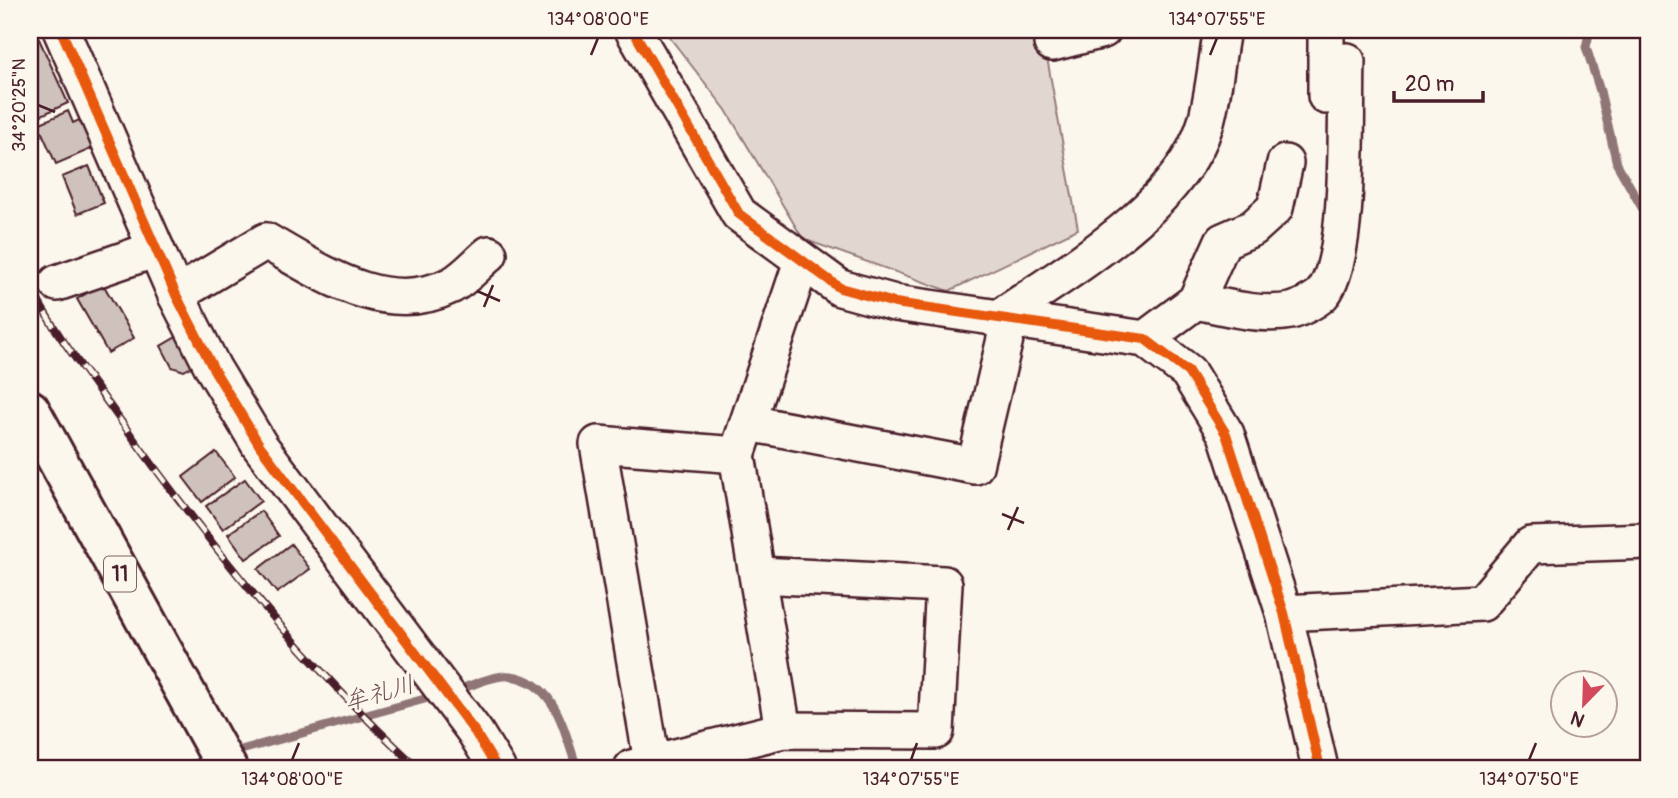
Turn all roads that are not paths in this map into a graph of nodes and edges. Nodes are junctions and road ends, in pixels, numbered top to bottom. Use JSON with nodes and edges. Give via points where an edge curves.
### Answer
{"nodes":[{"id":1,"x":61,"y":30,"type":"edge"},
{"id":2,"x":633,"y":30,"type":"edge"},
{"id":3,"x":1103,"y":30,"type":"edge"},
{"id":4,"x":1222,"y":30,"type":"edge"},
{"id":5,"x":1326,"y":30,"type":"edge"},
{"id":6,"x":1052,"y":43,"type":"dead end"},
{"id":7,"x":1347,"y":61,"type":"dead end"},
{"id":8,"x":1285,"y":163,"type":"dead end"},
{"id":9,"x":1342,"y":215,"type":"junction"},
{"id":10,"x":156,"y":248,"type":"junction"},
{"id":11,"x":489,"y":254,"type":"dead end"},
{"id":12,"x":802,"y":261,"type":"junction"},
{"id":13,"x":57,"y":284,"type":"dead end"},
{"id":14,"x":176,"y":295,"type":"junction"},
{"id":15,"x":1196,"y":301,"type":"junction"},
{"id":16,"x":1002,"y":321,"type":"junction"},
{"id":17,"x":1145,"y":339,"type":"junction"},
{"id":18,"x":30,"y":410,"type":"edge"},
{"id":19,"x":743,"y":439,"type":"junction"},
{"id":20,"x":1648,"y":541,"type":"edge"},
{"id":21,"x":758,"y":575,"type":"junction"},
{"id":22,"x":1284,"y":613,"type":"junction"},
{"id":23,"x":783,"y":730,"type":"junction"},
{"id":24,"x":221,"y":757,"type":"edge"},
{"id":25,"x":642,"y":765,"type":"edge"},
{"id":26,"x":497,"y":768,"type":"edge"},
{"id":27,"x":1320,"y":768,"type":"edge"}],
"edges":[{"from":1,"to":10,"type":"street"},
{"from":2,"to":12,"type":"street","via":[[739,214]]},
{"from":3,"to":6,"type":"street"},
{"from":4,"to":16,"type":"street","via":[[1205,126],[1177,180],[1125,230]]},
{"from":5,"to":9,"type":"street","via":[[1326,130]]},
{"from":7,"to":9,"type":"street"},
{"from":8,"to":15,"type":"street","via":[[1275,208],[1253,228],[1223,241]]},
{"from":9,"to":15,"type":"street","via":[[1336,268],[1323,294],[1292,311],[1238,310]]},
{"from":10,"to":13,"type":"street"},
{"from":10,"to":14,"type":"street"},
{"from":11,"to":14,"type":"street","via":[[453,285],[418,296],[383,295],[342,285],[266,241]]},
{"from":12,"to":16,"type":"street","via":[[840,288],[895,303]]},
{"from":12,"to":19,"type":"street"},
{"from":14,"to":26,"type":"street","via":[[260,446],[445,690]]},
{"from":15,"to":17,"type":"street"},
{"from":16,"to":17,"type":"street"},
{"from":16,"to":19,"type":"street","via":[[975,466]]},
{"from":17,"to":22,"type":"street","via":[[1188,372],[1226,434]]},
{"from":18,"to":24,"type":"highway","number":"11"},
{"from":19,"to":21,"type":"street"},
{"from":19,"to":25,"type":"street","via":[[598,444]]},
{"from":20,"to":22,"type":"street","via":[[1531,545],[1482,603]]},
{"from":21,"to":23,"type":"street"},
{"from":21,"to":23,"type":"street","via":[[944,584],[936,731]]},
{"from":22,"to":27,"type":"street"},
{"from":23,"to":25,"type":"street"}]}
